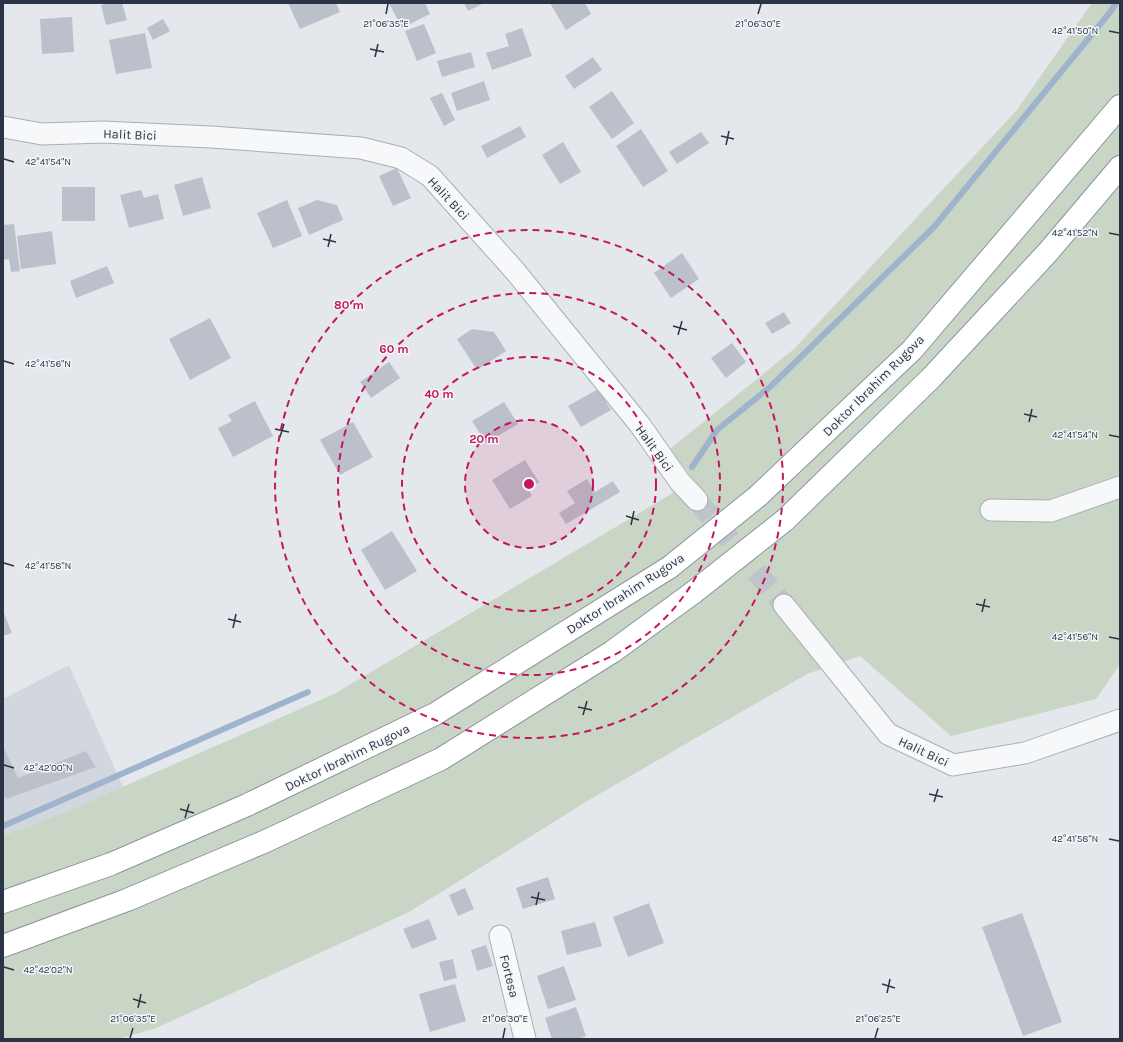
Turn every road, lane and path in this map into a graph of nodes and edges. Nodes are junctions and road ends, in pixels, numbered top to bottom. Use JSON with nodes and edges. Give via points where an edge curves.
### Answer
{"nodes":[{"id":1,"x":1120,"y":106,"type":"edge"},
{"id":2,"x":3,"y":127,"type":"edge"},
{"id":3,"x":1120,"y":167,"type":"edge"},
{"id":4,"x":1120,"y":487,"type":"edge"},
{"id":5,"x":698,"y":500,"type":"tunnel mouth"},
{"id":6,"x":991,"y":510,"type":"dead end"},
{"id":7,"x":784,"y":605,"type":"tunnel mouth"},
{"id":8,"x":1120,"y":720,"type":"edge"},
{"id":9,"x":3,"y":902,"type":"edge"},
{"id":10,"x":500,"y":936,"type":"dead end"},
{"id":11,"x":3,"y":946,"type":"edge"},
{"id":12,"x":525,"y":1039,"type":"edge"}],
"edges":[{"from":1,"to":9,"type":"highway","name":"Doktor Ibrahim Rugova","bridge":true,"via":[[912,350],[758,496],[670,567],[435,714],[247,806],[111,864]]},
{"from":2,"to":5,"type":"street","name":"Halit Bici","via":[[42,134],[103,132],[361,148],[401,158],[430,176],[515,271],[640,425],[680,482]]},
{"from":3,"to":11,"type":"highway","bridge":true,"via":[[1048,252],[931,378],[785,520],[694,592],[612,652],[441,759],[266,841],[127,900]]},
{"from":4,"to":6,"type":"street","via":[[1051,511]]},
{"from":7,"to":8,"type":"street","name":"Halit Bici","via":[[888,734],[953,765],[1025,753]]},
{"from":10,"to":12,"type":"street","name":"Fortesa"}]}
